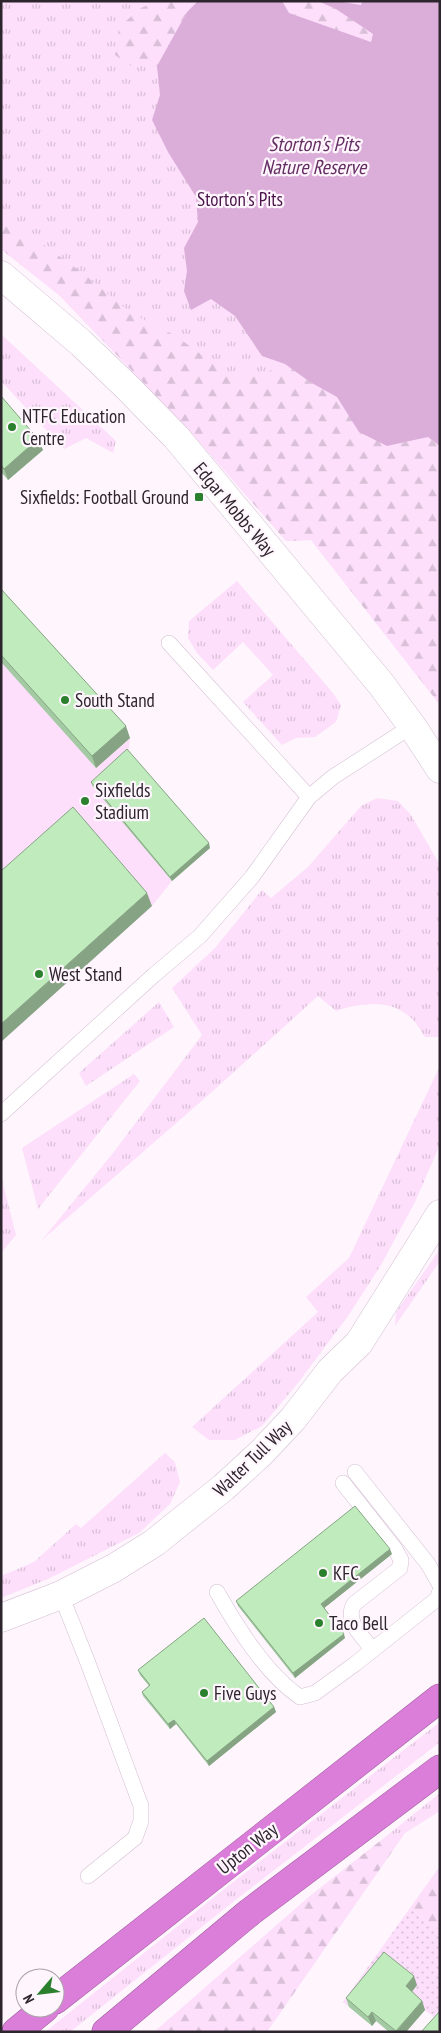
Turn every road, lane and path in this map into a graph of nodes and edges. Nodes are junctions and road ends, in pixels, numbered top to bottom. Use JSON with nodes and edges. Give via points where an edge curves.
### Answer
{"nodes":[{"id":1,"x":1,"y":275,"type":"edge"},
{"id":2,"x":169,"y":643,"type":"dead end"},
{"id":3,"x":412,"y":726,"type":"junction"},
{"id":4,"x":440,"y":769,"type":"edge"},
{"id":5,"x":309,"y":797,"type":"junction"},
{"id":6,"x":1,"y":1114,"type":"edge"},
{"id":7,"x":438,"y":1213,"type":"edge"},
{"id":8,"x":355,"y":1472,"type":"dead end"},
{"id":9,"x":343,"y":1483,"type":"dead end"},
{"id":10,"x":440,"y":1585,"type":"edge"},
{"id":11,"x":440,"y":1591,"type":"edge"},
{"id":12,"x":217,"y":1592,"type":"dead end"},
{"id":13,"x":61,"y":1595,"type":"junction"},
{"id":14,"x":1,"y":1618,"type":"edge"},
{"id":15,"x":373,"y":1650,"type":"junction"},
{"id":16,"x":440,"y":1698,"type":"edge"},
{"id":17,"x":440,"y":1769,"type":"edge"},
{"id":18,"x":88,"y":1876,"type":"dead end"},
{"id":19,"x":65,"y":1992,"type":"edge"},
{"id":20,"x":34,"y":2018,"type":"edge"},
{"id":21,"x":16,"y":2032,"type":"edge"},
{"id":22,"x":106,"y":2032,"type":"edge"}],
"edges":[{"from":1,"to":3,"type":"street","name":"Edgar Mobbs Way","via":[[81,344],[176,437],[381,684]]},
{"from":2,"to":5,"type":"lane"},
{"from":3,"to":4,"type":"street","name":"Edgar Mobbs Way"},
{"from":3,"to":5,"type":"lane","via":[[333,777]]},
{"from":5,"to":6,"type":"lane","via":[[252,877],[206,929]]},
{"from":7,"to":13,"type":"street","name":"Walter Tull Way","via":[[359,1343],[330,1371],[293,1419],[261,1453],[218,1493],[154,1542],[114,1568]]},
{"from":8,"to":10,"type":"lane","via":[[428,1564]]},
{"from":9,"to":15,"type":"lane","via":[[396,1549],[401,1560],[400,1568],[354,1604],[350,1611],[350,1619]]},
{"from":11,"to":15,"type":"lane","via":[[437,1599]]},
{"from":12,"to":15,"type":"lane","via":[[236,1626],[286,1687],[300,1697],[315,1693]]},
{"from":13,"to":14,"type":"street","name":"Walter Tull Way"},
{"from":13,"to":18,"type":"lane","via":[[141,1806],[141,1821],[135,1838]]},
{"from":16,"to":19,"type":"highway","name":"Upton Way"},
{"from":17,"to":22,"type":"highway","via":[[250,1912]]},
{"from":20,"to":21,"type":"highway"}]}
